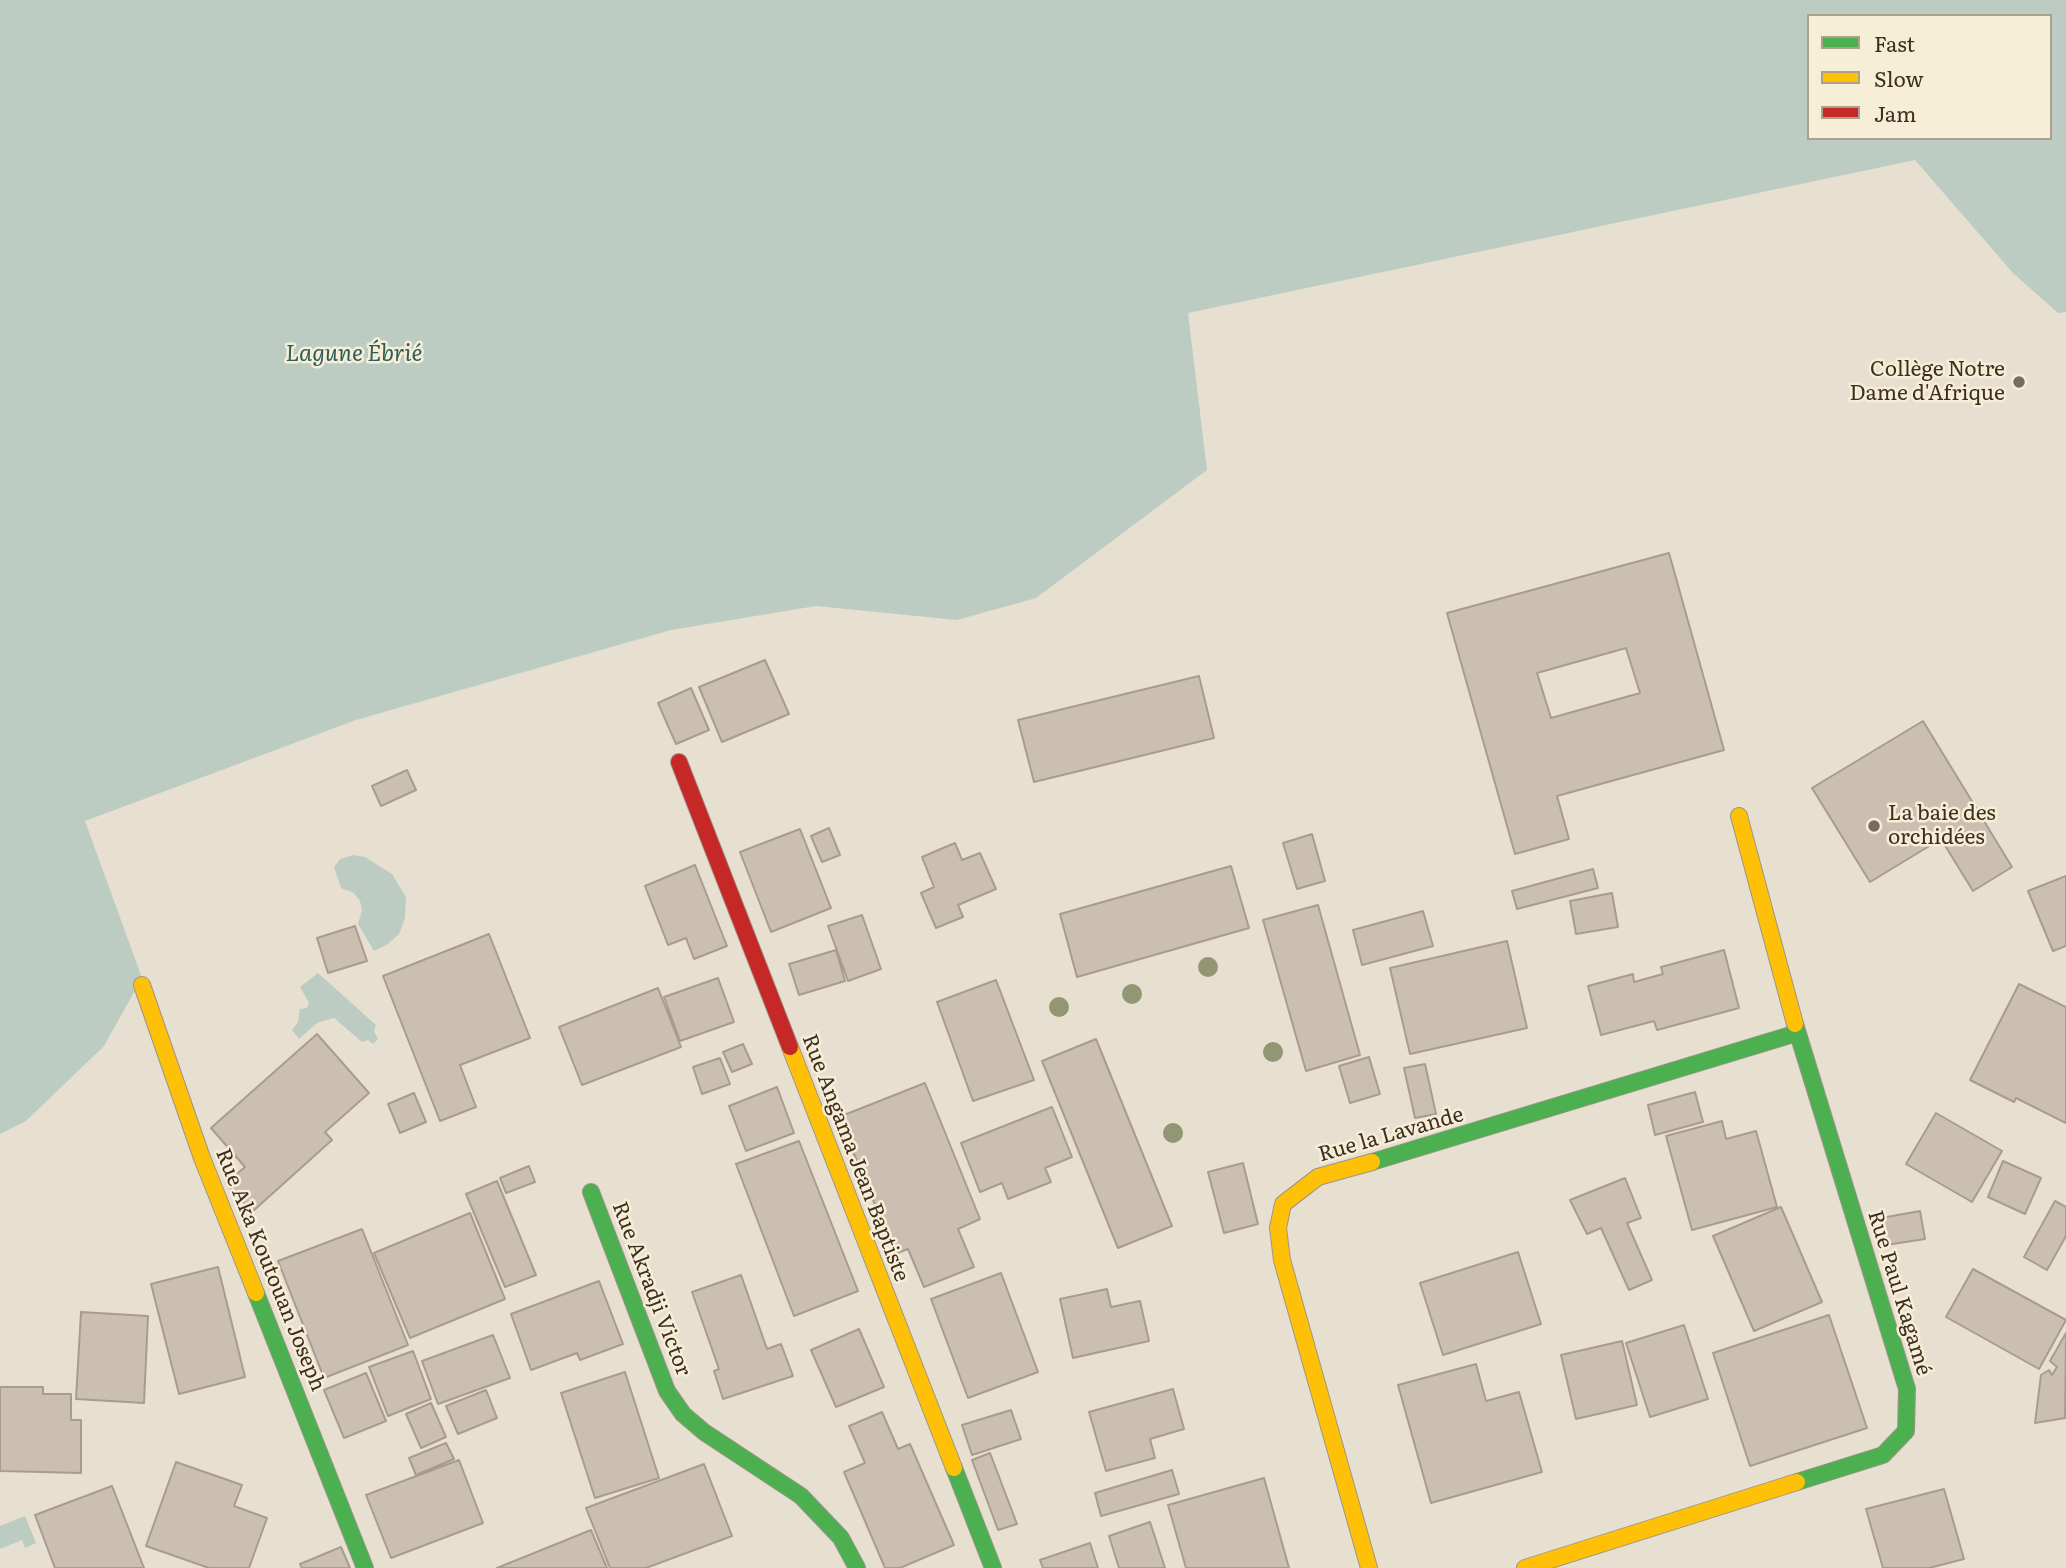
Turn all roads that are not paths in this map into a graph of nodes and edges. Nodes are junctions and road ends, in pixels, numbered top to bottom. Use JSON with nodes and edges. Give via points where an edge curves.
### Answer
{"nodes":[{"id":1,"x":679,"y":762,"type":"dead end"},
{"id":2,"x":1738,"y":816,"type":"dead end"},
{"id":3,"x":142,"y":985,"type":"dead end"},
{"id":4,"x":1797,"y":1033,"type":"junction"},
{"id":5,"x":591,"y":1192,"type":"dead end"},
{"id":6,"x":365,"y":1568,"type":"edge"},
{"id":7,"x":857,"y":1568,"type":"edge"},
{"id":8,"x":993,"y":1568,"type":"edge"},
{"id":9,"x":1368,"y":1568,"type":"edge"},
{"id":10,"x":1525,"y":1568,"type":"edge"}],
"edges":[{"from":1,"to":8,"type":"street","name":"Rue Angama Jean Baptiste"},
{"from":2,"to":4,"type":"street","name":"Rue Paul Kagamé"},
{"from":3,"to":6,"type":"street","name":"Rue Aka Koutouan Joseph","via":[[202,1158]]},
{"from":4,"to":9,"type":"street","name":"Rue la Lavande","via":[[1318,1177],[1283,1205],[1278,1228],[1282,1259]]},
{"from":4,"to":10,"type":"street","name":"Rue Paul Kagamé","via":[[1907,1389],[1906,1431],[1883,1455]]},
{"from":5,"to":7,"type":"street","name":"Rue Akradji Victor","via":[[667,1391],[683,1414],[801,1496],[841,1538]]}]}
